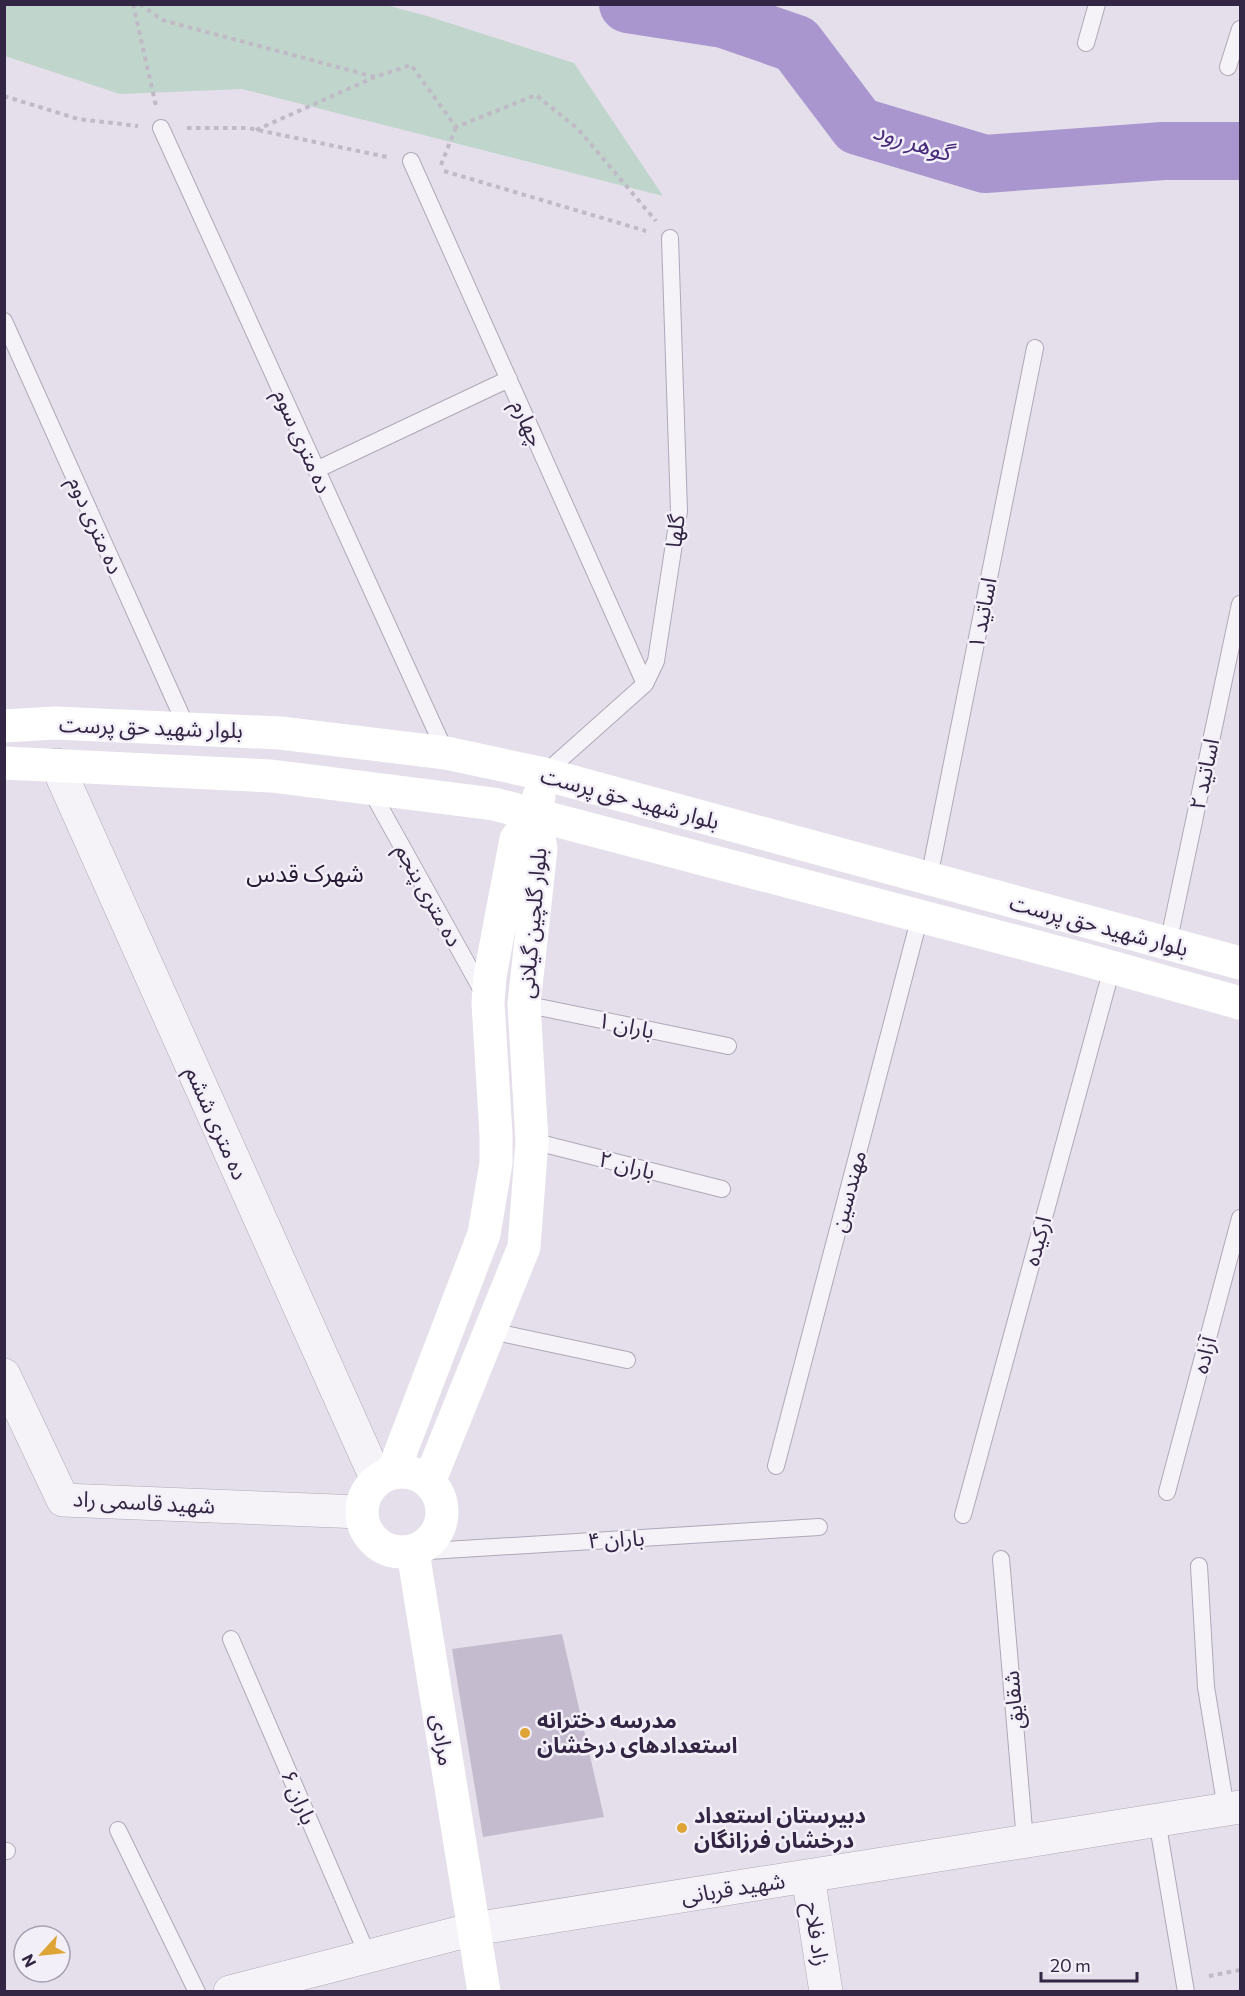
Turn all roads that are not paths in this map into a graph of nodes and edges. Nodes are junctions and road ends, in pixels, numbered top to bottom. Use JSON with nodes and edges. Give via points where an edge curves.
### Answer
{"nodes":[{"id":1,"x":1097,"y":4,"type":"edge"},
{"id":2,"x":1240,"y":29,"type":"edge"},
{"id":3,"x":1086,"y":43,"type":"dead end"},
{"id":4,"x":1228,"y":67,"type":"dead end"},
{"id":5,"x":161,"y":128,"type":"road end"},
{"id":6,"x":411,"y":161,"type":"road end"},
{"id":7,"x":670,"y":238,"type":"road end"},
{"id":8,"x":4,"y":321,"type":"edge"},
{"id":9,"x":1035,"y":348,"type":"dead end"},
{"id":10,"x":509,"y":379,"type":"junction"},
{"id":11,"x":316,"y":470,"type":"junction"},
{"id":12,"x":1240,"y":604,"type":"edge"},
{"id":13,"x":645,"y":684,"type":"junction"},
{"id":14,"x":4,"y":726,"type":"edge"},
{"id":15,"x":187,"y":728,"type":"junction"},
{"id":16,"x":446,"y":753,"type":"junction"},
{"id":17,"x":4,"y":763,"type":"edge"},
{"id":18,"x":57,"y":765,"type":"junction"},
{"id":19,"x":185,"y":772,"type":"junction"},
{"id":20,"x":544,"y":774,"type":"junction"},
{"id":21,"x":369,"y":788,"type":"junction"},
{"id":22,"x":535,"y":814,"type":"junction"},
{"id":23,"x":929,"y":878,"type":"junction"},
{"id":24,"x":920,"y":916,"type":"junction"},
{"id":25,"x":1168,"y":944,"type":"junction"},
{"id":26,"x":1240,"y":963,"type":"edge"},
{"id":27,"x":1112,"y":968,"type":"junction"},
{"id":28,"x":1158,"y":981,"type":"junction"},
{"id":29,"x":488,"y":1003,"type":"junction"},
{"id":30,"x":1240,"y":1003,"type":"edge"},
{"id":31,"x":524,"y":1004,"type":"junction"},
{"id":32,"x":728,"y":1046,"type":"dead end"},
{"id":33,"x":496,"y":1135,"type":"junction"},
{"id":34,"x":532,"y":1141,"type":"junction"},
{"id":35,"x":722,"y":1189,"type":"dead end"},
{"id":36,"x":1240,"y":1218,"type":"edge"},
{"id":37,"x":491,"y":1331,"type":"junction"},
{"id":38,"x":627,"y":1360,"type":"dead end"},
{"id":39,"x":4,"y":1375,"type":"edge"},
{"id":40,"x":776,"y":1466,"type":"dead end"},
{"id":41,"x":385,"y":1476,"type":"junction"},
{"id":42,"x":429,"y":1482,"type":"junction"},
{"id":43,"x":1167,"y":1492,"type":"dead end"},
{"id":44,"x":361,"y":1512,"type":"junction"},
{"id":45,"x":963,"y":1515,"type":"dead end"},
{"id":46,"x":819,"y":1527,"type":"dead end"},
{"id":47,"x":413,"y":1551,"type":"junction"},
{"id":48,"x":1001,"y":1559,"type":"dead end"},
{"id":49,"x":1199,"y":1566,"type":"dead end"},
{"id":50,"x":231,"y":1639,"type":"dead end"},
{"id":51,"x":1233,"y":1808,"type":"edge"},
{"id":52,"x":1157,"y":1820,"type":"junction"},
{"id":53,"x":118,"y":1830,"type":"dead end"},
{"id":54,"x":1025,"y":1841,"type":"junction"},
{"id":55,"x":808,"y":1876,"type":"junction"},
{"id":56,"x":474,"y":1929,"type":"junction"},
{"id":57,"x":368,"y":1956,"type":"junction"},
{"id":58,"x":1185,"y":1986,"type":"edge"},
{"id":59,"x":197,"y":1992,"type":"edge"},
{"id":60,"x":230,"y":1992,"type":"edge"},
{"id":61,"x":484,"y":1992,"type":"edge"},
{"id":62,"x":826,"y":1992,"type":"edge"}],
"edges":[{"from":1,"to":3,"type":"lane"},
{"from":2,"to":4,"type":"lane"},
{"from":5,"to":11,"type":"lane","name":"ده متری سوم"},
{"from":6,"to":10,"type":"lane","name":"چهارم"},
{"from":7,"to":13,"type":"lane","name":"گلها","via":[[679,511],[656,661]]},
{"from":8,"to":15,"type":"lane","name":"ده متری دوم"},
{"from":9,"to":23,"type":"lane","name":"اساتید ۱"},
{"from":10,"to":11,"type":"lane"},
{"from":10,"to":13,"type":"lane","name":"چهارم"},
{"from":11,"to":16,"type":"lane","name":"ده متری سوم"},
{"from":12,"to":25,"type":"lane","name":"اساتید ۲"},
{"from":13,"to":20,"type":"lane","name":"گلها"},
{"from":14,"to":15,"type":"street","name":"بلوار شهید حق پرست","via":[[55,723]]},
{"from":15,"to":16,"type":"street","name":"بلوار شهید حق پرست","via":[[280,733]]},
{"from":15,"to":19,"type":"street"},
{"from":16,"to":20,"type":"street","name":"بلوار شهید حق پرست"},
{"from":17,"to":18,"type":"street","name":"بلوار شهید حق پرست"},
{"from":18,"to":19,"type":"street","name":"بلوار شهید حق پرست"},
{"from":18,"to":41,"type":"street","name":"ده متری ششم"},
{"from":19,"to":21,"type":"street","name":"بلوار شهید حق پرست","via":[[271,776]]},
{"from":20,"to":22,"type":"street"},
{"from":20,"to":23,"type":"street","name":"بلوار شهید حق پرست"},
{"from":21,"to":22,"type":"street","name":"بلوار شهید حق پرست","via":[[495,804]]},
{"from":21,"to":29,"type":"lane","name":"ده متری پنجم"},
{"from":22,"to":24,"type":"street","name":"بلوار شهید حق پرست"},
{"from":22,"to":29,"type":"street","name":"بلوار گلچین گیلانی","via":[[516,839]]},
{"from":22,"to":31,"type":"street","name":"بلوار گلچین گیلانی","via":[[541,849]]},
{"from":23,"to":24,"type":"street"},
{"from":23,"to":25,"type":"street","name":"بلوار شهید حق پرست"},
{"from":24,"to":27,"type":"street","name":"بلوار شهید حق پرست"},
{"from":24,"to":40,"type":"lane","name":"مهندسین"},
{"from":25,"to":26,"type":"street","name":"بلوار شهید حق پرست"},
{"from":25,"to":28,"type":"street"},
{"from":27,"to":28,"type":"street","name":"بلوار شهید حق پرست"},
{"from":27,"to":45,"type":"lane","name":"ارکیده"},
{"from":28,"to":30,"type":"street","name":"بلوار شهید حق پرست"},
{"from":29,"to":31,"type":"street"},
{"from":29,"to":33,"type":"street","name":"بلوار گلچین گیلانی"},
{"from":31,"to":32,"type":"lane","name":"باران ۱"},
{"from":31,"to":34,"type":"street","name":"بلوار گلچین گیلانی"},
{"from":33,"to":34,"type":"street"},
{"from":33,"to":41,"type":"street","name":"بلوار گلچین گیلانی","via":[[496,1164],[484,1234]]},
{"from":34,"to":35,"type":"lane","name":"باران ۲"},
{"from":34,"to":37,"type":"street","name":"بلوار گلچین گیلانی","via":[[524,1247]]},
{"from":36,"to":43,"type":"lane","name":"آزاده"},
{"from":37,"to":38,"type":"lane"},
{"from":37,"to":42,"type":"street","name":"بلوار گلچین گیلانی"},
{"from":39,"to":44,"type":"street","name":"شهید قاسمی راد","via":[[63,1500]]},
{"from":41,"to":42,"type":"street","via":[[412,1473]]},
{"from":41,"to":44,"type":"street","via":[[365,1494]]},
{"from":42,"to":47,"type":"street","via":[[442,1503],[439,1528],[429,1542]]},
{"from":44,"to":47,"type":"street","via":[[369,1536],[388,1551]]},
{"from":46,"to":47,"type":"lane","name":"باران ۴"},
{"from":47,"to":56,"type":"street","name":"مرادی"},
{"from":48,"to":54,"type":"lane","name":"شقایق"},
{"from":49,"to":51,"type":"lane","via":[[1206,1687]]},
{"from":50,"to":57,"type":"lane","name":"باران ۶"},
{"from":51,"to":52,"type":"street","name":"شهید قربانی"},
{"from":52,"to":54,"type":"street","name":"شهید قربانی"},
{"from":52,"to":58,"type":"lane"},
{"from":53,"to":59,"type":"lane"},
{"from":54,"to":55,"type":"street","name":"شهید قربانی"},
{"from":55,"to":56,"type":"street","name":"شهید قربانی"},
{"from":55,"to":62,"type":"street","name":"زاد فلاح"},
{"from":56,"to":57,"type":"street","name":"شهید قربانی"},
{"from":56,"to":61,"type":"street","name":"مرادی"},
{"from":57,"to":60,"type":"street","name":"شهید قربانی"}]}
